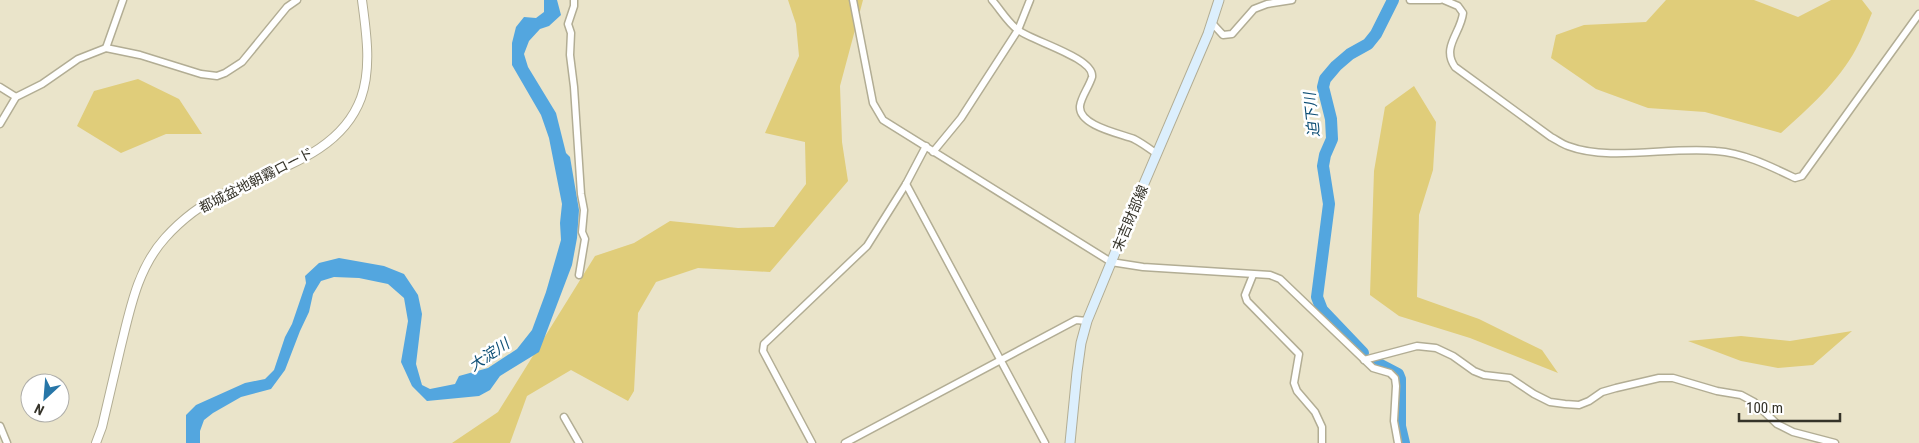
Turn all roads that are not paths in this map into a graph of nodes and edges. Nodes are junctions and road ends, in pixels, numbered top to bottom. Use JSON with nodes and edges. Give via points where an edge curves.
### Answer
{"nodes":[{"id":1,"x":123,"y":0,"type":"edge"},
{"id":2,"x":297,"y":0,"type":"edge"},
{"id":3,"x":362,"y":0,"type":"edge"},
{"id":4,"x":574,"y":0,"type":"edge"},
{"id":5,"x":853,"y":0,"type":"edge"},
{"id":6,"x":992,"y":0,"type":"edge"},
{"id":7,"x":1030,"y":0,"type":"edge"},
{"id":8,"x":1219,"y":0,"type":"edge"},
{"id":9,"x":1292,"y":0,"type":"edge"},
{"id":10,"x":1410,"y":0,"type":"edge"},
{"id":11,"x":1440,"y":0,"type":"edge"},
{"id":12,"x":1444,"y":0,"type":"edge"},
{"id":13,"x":1919,"y":14,"type":"edge"},
{"id":14,"x":1212,"y":22,"type":"junction"},
{"id":15,"x":1018,"y":30,"type":"junction"},
{"id":16,"x":106,"y":48,"type":"junction"},
{"id":17,"x":0,"y":87,"type":"edge"},
{"id":18,"x":16,"y":97,"type":"junction"},
{"id":19,"x":0,"y":124,"type":"edge"},
{"id":20,"x":926,"y":146,"type":"junction"},
{"id":21,"x":933,"y":152,"type":"junction"},
{"id":22,"x":1157,"y":154,"type":"junction"},
{"id":23,"x":906,"y":184,"type":"junction"},
{"id":24,"x":1111,"y":262,"type":"junction"},
{"id":25,"x":578,"y":275,"type":"dead end"},
{"id":26,"x":1253,"y":275,"type":"junction"},
{"id":27,"x":1087,"y":321,"type":"junction"},
{"id":28,"x":1001,"y":360,"type":"junction"},
{"id":29,"x":1364,"y":360,"type":"junction"},
{"id":30,"x":564,"y":417,"type":"dead end"},
{"id":31,"x":0,"y":426,"type":"edge"},
{"id":32,"x":7,"y":443,"type":"edge"},
{"id":33,"x":96,"y":443,"type":"edge"},
{"id":34,"x":579,"y":443,"type":"edge"},
{"id":35,"x":812,"y":443,"type":"edge"},
{"id":36,"x":845,"y":443,"type":"edge"},
{"id":37,"x":1045,"y":443,"type":"edge"},
{"id":38,"x":1070,"y":443,"type":"edge"},
{"id":39,"x":1322,"y":443,"type":"edge"},
{"id":40,"x":1398,"y":443,"type":"edge"},
{"id":41,"x":1835,"y":443,"type":"edge"}],
"edges":[{"from":1,"to":16,"type":"street"},
{"from":2,"to":16,"type":"street","via":[[287,7],[242,62],[217,76]]},
{"from":3,"to":33,"type":"street","name":"都城盆地朝霧ロード","via":[[367,36],[366,77],[361,98],[344,127],[320,148],[292,164],[223,193],[189,214],[164,239],[151,257],[133,295]]},
{"from":4,"to":25,"type":"street","via":[[568,24],[585,239]]},
{"from":5,"to":20,"type":"street","via":[[873,103],[883,120]]},
{"from":6,"to":15,"type":"street"},
{"from":7,"to":15,"type":"street"},
{"from":8,"to":14,"type":"main road","name":"末吉財部線"},
{"from":9,"to":14,"type":"street","via":[[1254,8],[1232,34],[1223,35]]},
{"from":10,"to":11,"type":"street"},
{"from":12,"to":13,"type":"street","via":[[1458,6],[1463,13],[1450,47],[1450,58],[1455,67],[1568,146],[1605,152],[1718,151],[1759,161],[1795,178],[1802,176]]},
{"from":14,"to":22,"type":"main road","name":"末吉財部線"},
{"from":15,"to":21,"type":"street","via":[[961,118]]},
{"from":15,"to":22,"type":"street","via":[[1089,67],[1092,77],[1080,106],[1087,120],[1104,130],[1136,140]]},
{"from":16,"to":18,"type":"street","via":[[78,60]]},
{"from":17,"to":18,"type":"street"},
{"from":18,"to":19,"type":"street"},
{"from":20,"to":21,"type":"street"},
{"from":20,"to":23,"type":"street"},
{"from":21,"to":24,"type":"street"},
{"from":22,"to":24,"type":"main road","name":"末吉財部線"},
{"from":23,"to":28,"type":"street"},
{"from":23,"to":35,"type":"street","via":[[867,246],[762,348]]},
{"from":24,"to":26,"type":"street"},
{"from":24,"to":27,"type":"main road","name":"末吉財部線"},
{"from":26,"to":29,"type":"street","via":[[1280,279]]},
{"from":26,"to":39,"type":"street","via":[[1245,295],[1299,354],[1294,383],[1322,427]]},
{"from":27,"to":28,"type":"street","via":[[1076,320]]},
{"from":27,"to":38,"type":"main road","name":"末吉財部線","via":[[1081,343]]},
{"from":28,"to":36,"type":"street"},
{"from":28,"to":37,"type":"street"},
{"from":29,"to":40,"type":"street","via":[[1395,378],[1394,421]]},
{"from":29,"to":41,"type":"street","via":[[1418,346],[1436,348],[1474,371],[1510,378],[1550,402],[1578,405],[1616,388],[1673,378],[1717,392],[1741,395],[1754,402],[1777,424],[1793,432]]},
{"from":30,"to":34,"type":"street"},
{"from":31,"to":32,"type":"street"}]}
